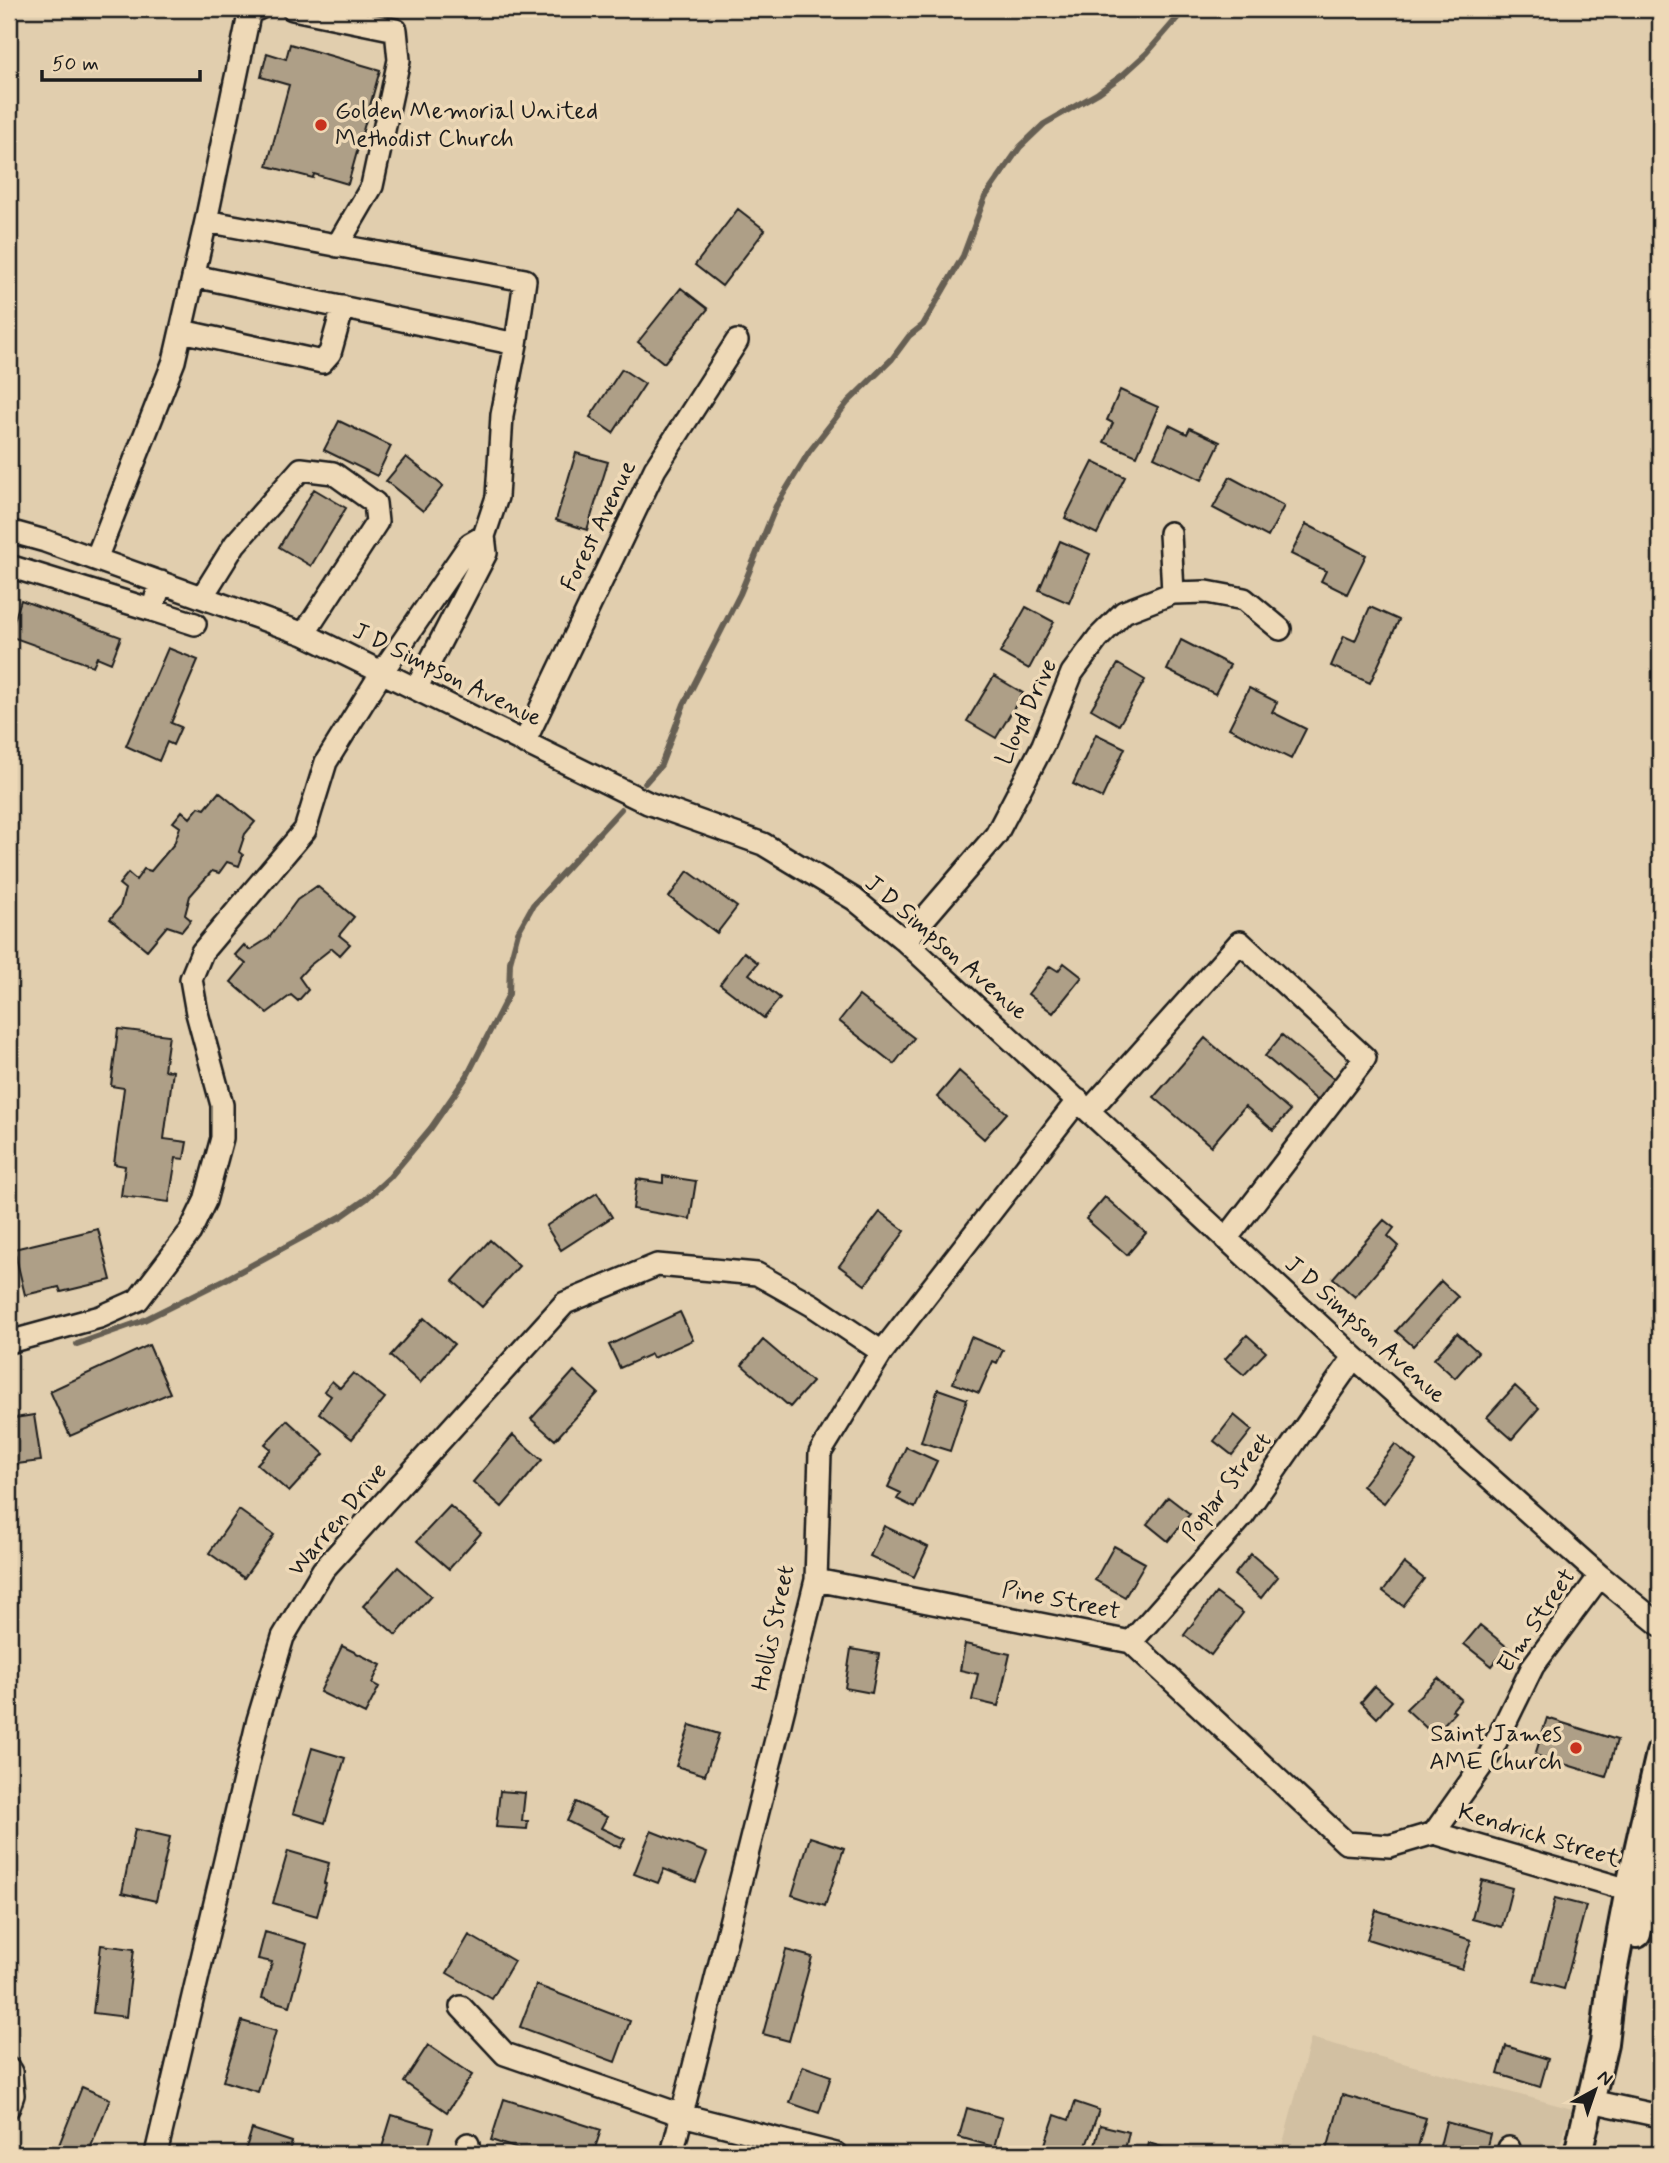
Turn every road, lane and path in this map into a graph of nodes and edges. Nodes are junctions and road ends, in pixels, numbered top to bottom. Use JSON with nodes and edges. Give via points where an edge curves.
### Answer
{"nodes":[{"id":1,"x":258,"y":9,"type":"edge"},
{"id":2,"x":293,"y":9,"type":"edge"},
{"id":3,"x":206,"y":220,"type":"junction"},
{"id":4,"x":337,"y":246,"type":"junction"},
{"id":5,"x":194,"y":276,"type":"junction"},
{"id":6,"x":343,"y":307,"type":"junction"},
{"id":7,"x":182,"y":331,"type":"junction"},
{"id":8,"x":737,"y":341,"type":"dead end"},
{"id":9,"x":516,"y":344,"type":"junction"},
{"id":10,"x":9,"y":531,"type":"edge"},
{"id":11,"x":1170,"y":533,"type":"dead end"},
{"id":12,"x":484,"y":536,"type":"junction"},
{"id":13,"x":96,"y":559,"type":"junction"},
{"id":14,"x":9,"y":566,"type":"edge"},
{"id":15,"x":161,"y":582,"type":"junction"},
{"id":16,"x":1173,"y":593,"type":"junction"},
{"id":17,"x":202,"y":597,"type":"junction"},
{"id":18,"x":152,"y":610,"type":"junction"},
{"id":19,"x":195,"y":624,"type":"dead end"},
{"id":20,"x":1279,"y":629,"type":"dead end"},
{"id":21,"x":304,"y":634,"type":"junction"},
{"id":22,"x":382,"y":672,"type":"junction"},
{"id":23,"x":416,"y":689,"type":"junction"},
{"id":24,"x":524,"y":743,"type":"junction"},
{"id":25,"x":905,"y":941,"type":"junction"},
{"id":26,"x":1083,"y":1105,"type":"junction"},
{"id":27,"x":1226,"y":1239,"type":"junction"},
{"id":28,"x":9,"y":1342,"type":"edge"},
{"id":29,"x":882,"y":1352,"type":"junction"},
{"id":30,"x":1354,"y":1357,"type":"junction"},
{"id":31,"x":1600,"y":1576,"type":"junction"},
{"id":32,"x":816,"y":1580,"type":"junction"},
{"id":33,"x":1660,"y":1625,"type":"edge"},
{"id":34,"x":1131,"y":1642,"type":"junction"},
{"id":35,"x":1660,"y":1753,"type":"edge"},
{"id":36,"x":1434,"y":1833,"type":"junction"},
{"id":37,"x":1659,"y":1847,"type":"edge"},
{"id":38,"x":1629,"y":1890,"type":"junction"},
{"id":39,"x":461,"y":2007,"type":"dead end"},
{"id":40,"x":1604,"y":2043,"type":"junction"},
{"id":41,"x":9,"y":2069,"type":"edge"},
{"id":42,"x":1591,"y":2101,"type":"junction"},
{"id":43,"x":9,"y":2106,"type":"edge"},
{"id":44,"x":682,"y":2115,"type":"junction"},
{"id":45,"x":1660,"y":2116,"type":"edge"},
{"id":46,"x":156,"y":2154,"type":"edge"},
{"id":47,"x":672,"y":2154,"type":"edge"},
{"id":48,"x":836,"y":2154,"type":"edge"},
{"id":49,"x":1578,"y":2154,"type":"edge"}],
"edges":[{"from":1,"to":3,"type":"street","via":[[250,10]]},
{"from":2,"to":4,"type":"street","via":[[396,30],[399,60],[372,186]]},
{"from":3,"to":4,"type":"street"},
{"from":3,"to":5,"type":"street"},
{"from":4,"to":9,"type":"street","via":[[525,280]]},
{"from":5,"to":6,"type":"street"},
{"from":5,"to":7,"type":"street"},
{"from":6,"to":7,"type":"street","via":[[330,353],[321,362]]},
{"from":6,"to":9,"type":"street"},
{"from":7,"to":13,"type":"street"},
{"from":8,"to":24,"type":"street","name":"Forest Avenue","via":[[654,469]]},
{"from":9,"to":12,"type":"street","via":[[502,415],[497,497]]},
{"from":10,"to":13,"type":"street","name":"J D Simpson Avenue"},
{"from":11,"to":16,"type":"street"},
{"from":12,"to":22,"type":"street","via":[[470,544]]},
{"from":12,"to":23,"type":"street","via":[[486,553]]},
{"from":13,"to":15,"type":"street","name":"J D Simpson Avenue"},
{"from":14,"to":18,"type":"street"},
{"from":15,"to":17,"type":"street","name":"J D Simpson Avenue"},
{"from":15,"to":18,"type":"street"},
{"from":16,"to":20,"type":"street","name":"Lloyd Drive","via":[[1207,592],[1244,599]]},
{"from":16,"to":25,"type":"street","name":"Lloyd Drive","via":[[1124,612],[1098,638],[1072,673],[1043,745],[996,835]]},
{"from":17,"to":21,"type":"street","name":"J D Simpson Avenue"},
{"from":17,"to":21,"type":"street","via":[[235,544],[300,469],[333,473],[374,503],[377,522]]},
{"from":18,"to":19,"type":"street"},
{"from":21,"to":22,"type":"street","name":"J D Simpson Avenue"},
{"from":22,"to":23,"type":"street","name":"J D Simpson Avenue"},
{"from":22,"to":28,"type":"street","via":[[326,762],[305,830],[202,952],[191,979],[222,1105],[222,1138],[205,1201],[190,1232],[138,1300],[100,1317]]},
{"from":23,"to":24,"type":"street","name":"J D Simpson Avenue"},
{"from":24,"to":25,"type":"street","name":"J D Simpson Avenue","via":[[648,803],[763,844],[854,899]]},
{"from":25,"to":26,"type":"street","name":"J D Simpson Avenue"},
{"from":26,"to":27,"type":"street","name":"J D Simpson Avenue"},
{"from":26,"to":27,"type":"street","name":"Hollis Street","via":[[1240,943],[1365,1058]]},
{"from":26,"to":29,"type":"street","name":"Hollis Street"},
{"from":27,"to":30,"type":"street","name":"J D Simpson Avenue"},
{"from":29,"to":32,"type":"street","name":"Hollis Street","via":[[820,1453]]},
{"from":29,"to":46,"type":"street","name":"Warren Drive","via":[[757,1274],[657,1265],[565,1303],[323,1570],[283,1637],[258,1720]]},
{"from":30,"to":31,"type":"street","name":"J D Simpson Avenue"},
{"from":30,"to":34,"type":"street","name":"Poplar Street","via":[[1243,1516]]},
{"from":31,"to":33,"type":"street","name":"J D Simpson Avenue"},
{"from":31,"to":36,"type":"street","name":"Elm Street","via":[[1533,1666],[1490,1754]]},
{"from":32,"to":34,"type":"street","name":"Pine Street"},
{"from":32,"to":44,"type":"street","name":"Hollis Street"},
{"from":34,"to":36,"type":"street","name":"Pine Street","via":[[1346,1843],[1390,1846]]},
{"from":35,"to":38,"type":"main road"},
{"from":36,"to":38,"type":"street","name":"Kendrick Street"},
{"from":37,"to":40,"type":"main road","via":[[1624,1987]]},
{"from":38,"to":40,"type":"main road"},
{"from":39,"to":44,"type":"street","via":[[505,2053]]},
{"from":40,"to":42,"type":"main road"},
{"from":41,"to":43,"type":"street","via":[[13,2095]]},
{"from":42,"to":45,"type":"street"},
{"from":42,"to":49,"type":"main road"},
{"from":44,"to":47,"type":"street","name":"Hollis Street"},
{"from":44,"to":48,"type":"street"}]}
